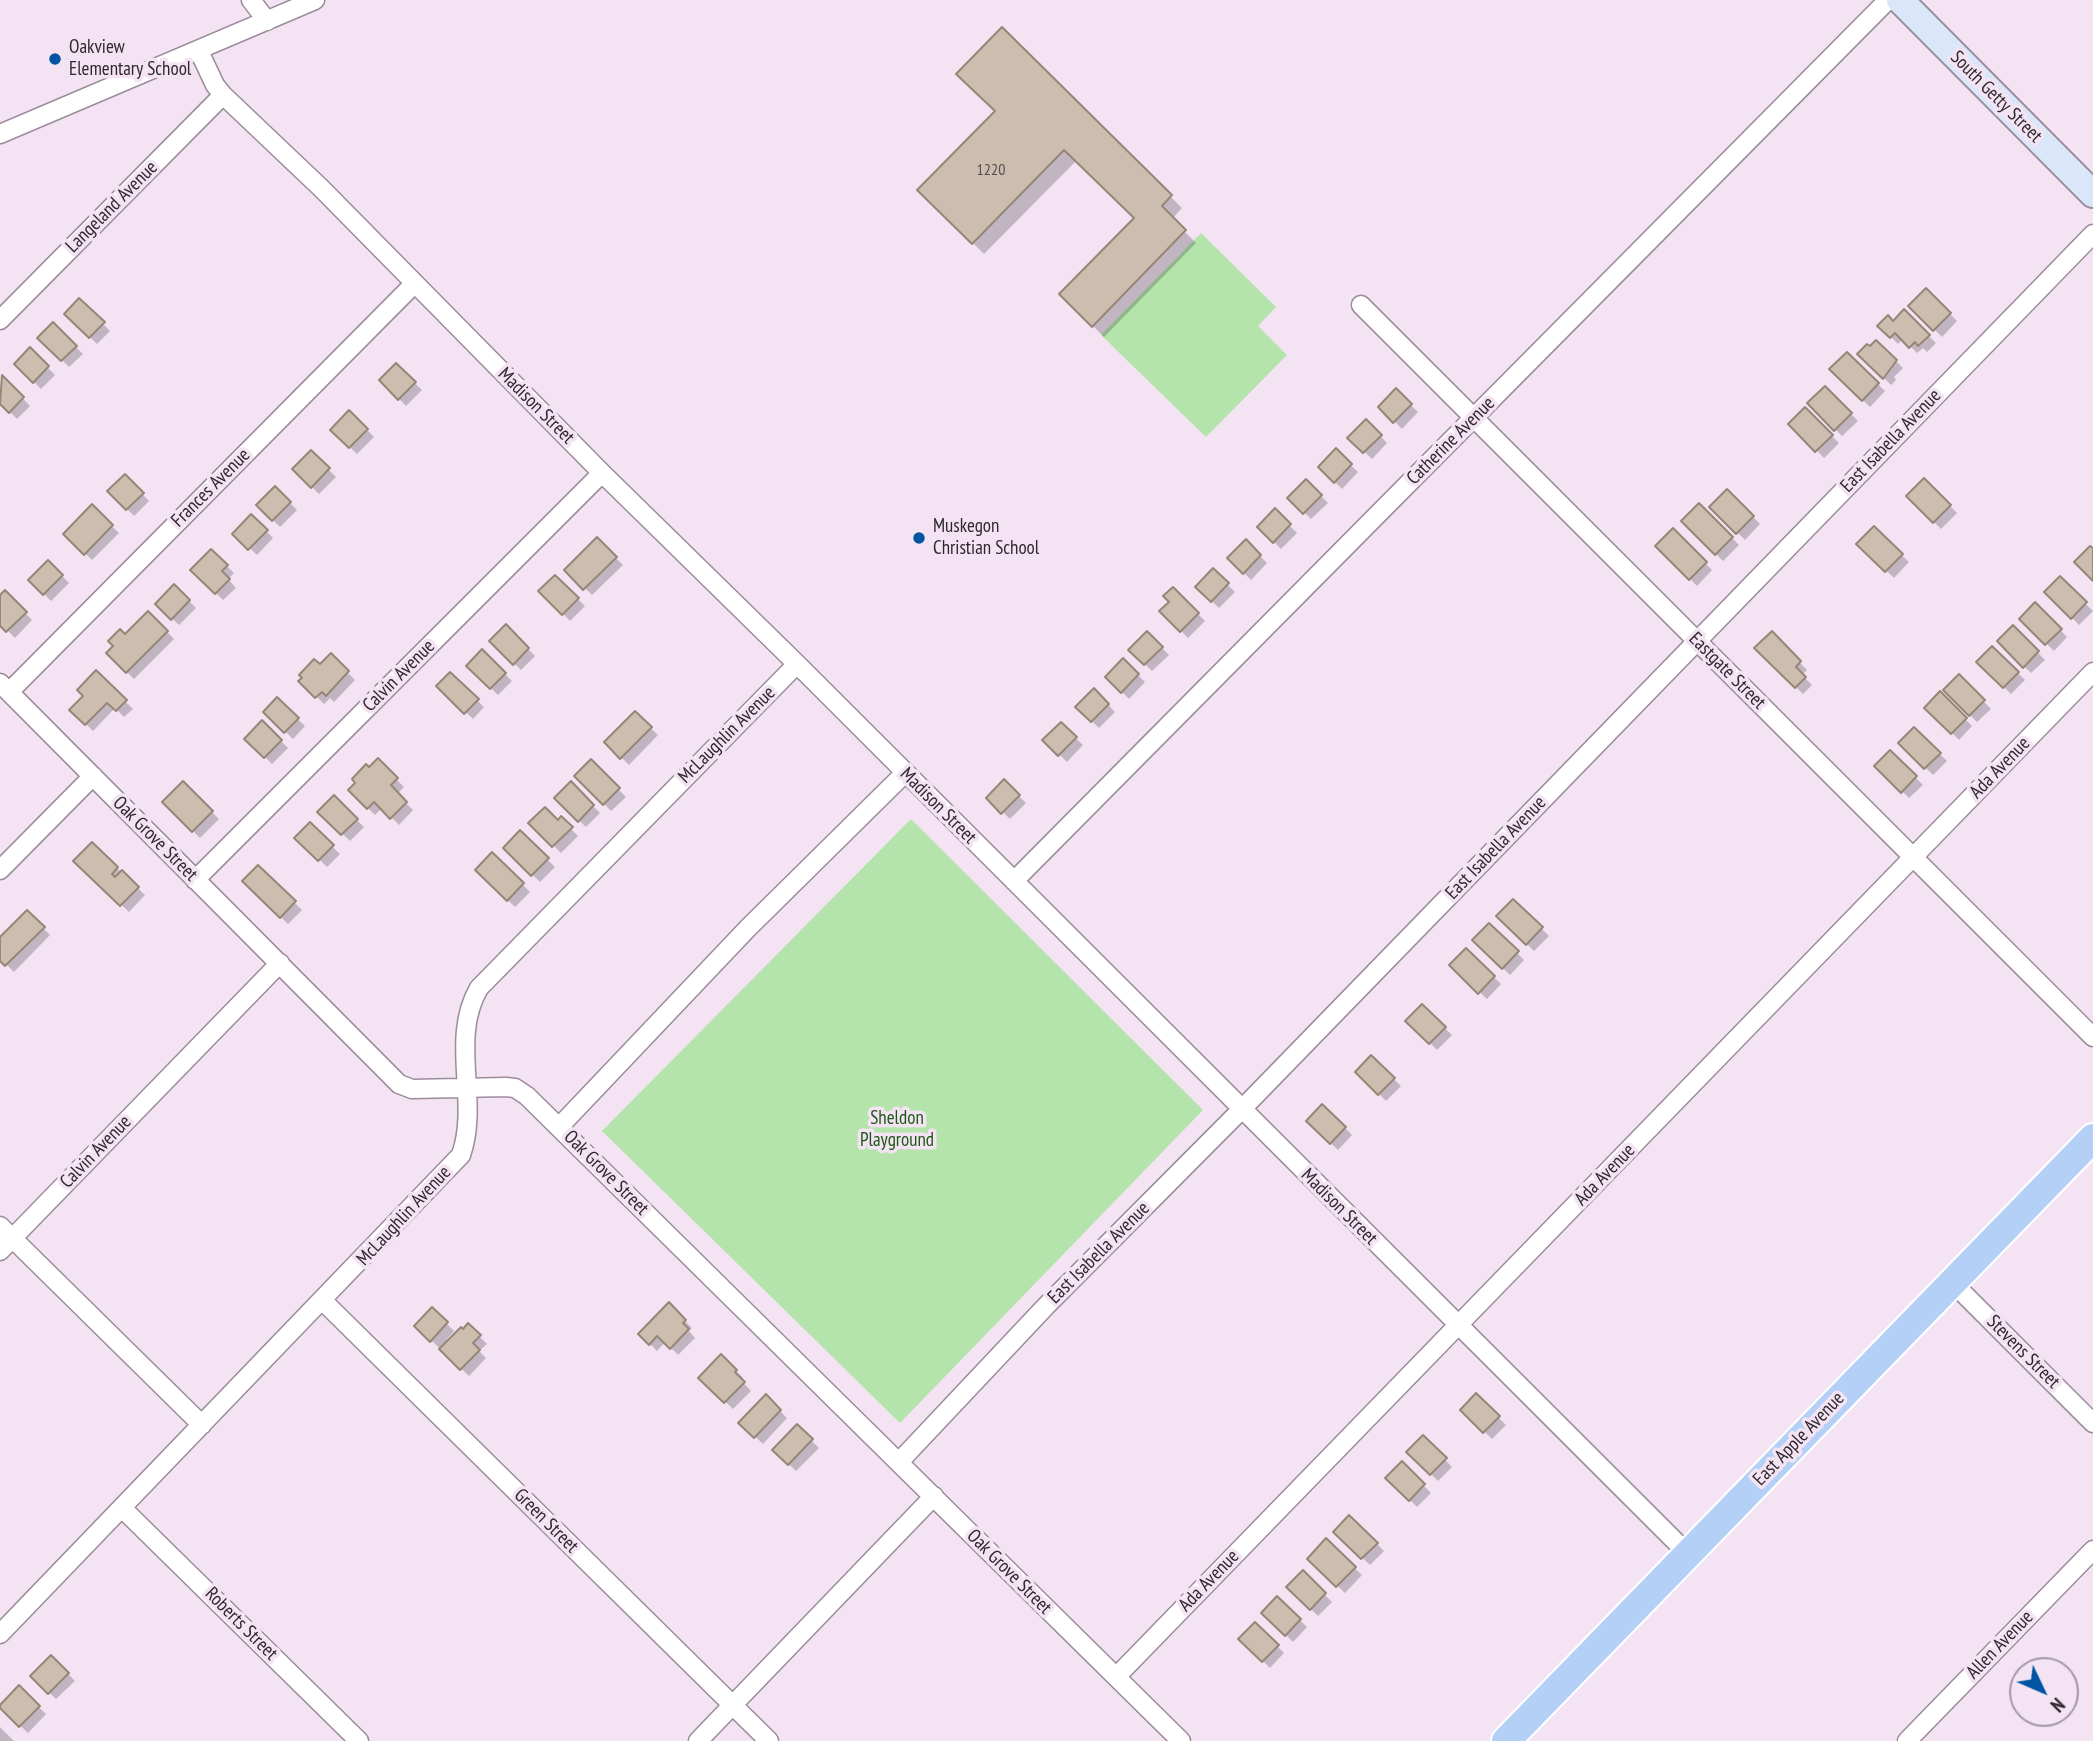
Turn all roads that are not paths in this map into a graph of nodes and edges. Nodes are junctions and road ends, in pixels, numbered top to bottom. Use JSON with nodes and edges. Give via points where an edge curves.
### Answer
{"nodes":[{"id":1,"x":251,"y":0,"type":"edge"},
{"id":2,"x":315,"y":0,"type":"edge"},
{"id":3,"x":1888,"y":0,"type":"edge"},
{"id":4,"x":1900,"y":0,"type":"edge"},
{"id":5,"x":267,"y":21,"type":"junction"},
{"id":6,"x":199,"y":51,"type":"junction"},
{"id":7,"x":223,"y":95,"type":"junction"},
{"id":8,"x":0,"y":134,"type":"edge"},
{"id":9,"x":2093,"y":194,"type":"edge"},
{"id":10,"x":2093,"y":234,"type":"edge"},
{"id":11,"x":414,"y":284,"type":"junction"},
{"id":12,"x":1361,"y":305,"type":"dead end"},
{"id":13,"x":0,"y":320,"type":"edge"},
{"id":14,"x":1475,"y":418,"type":"junction"},
{"id":15,"x":602,"y":473,"type":"junction"},
{"id":16,"x":1698,"y":640,"type":"junction"},
{"id":17,"x":797,"y":664,"type":"junction"},
{"id":18,"x":2093,"y":672,"type":"edge"},
{"id":19,"x":4,"y":687,"type":"edge"},
{"id":20,"x":905,"y":773,"type":"junction"},
{"id":21,"x":93,"y":776,"type":"junction"},
{"id":22,"x":1914,"y":858,"type":"junction"},
{"id":23,"x":0,"y":870,"type":"edge"},
{"id":24,"x":195,"y":880,"type":"junction"},
{"id":25,"x":1014,"y":881,"type":"junction"},
{"id":26,"x":279,"y":963,"type":"junction"},
{"id":27,"x":2093,"y":1037,"type":"edge"},
{"id":28,"x":466,"y":1089,"type":"junction"},
{"id":29,"x":1242,"y":1110,"type":"junction"},
{"id":30,"x":559,"y":1127,"type":"junction"},
{"id":31,"x":2093,"y":1138,"type":"edge"},
{"id":32,"x":4,"y":1238,"type":"edge"},
{"id":33,"x":1952,"y":1282,"type":"junction"},
{"id":34,"x":323,"y":1301,"type":"junction"},
{"id":35,"x":1459,"y":1325,"type":"junction"},
{"id":36,"x":2093,"y":1423,"type":"edge"},
{"id":37,"x":202,"y":1425,"type":"junction"},
{"id":38,"x":899,"y":1462,"type":"junction"},
{"id":39,"x":934,"y":1496,"type":"junction"},
{"id":40,"x":122,"y":1508,"type":"junction"},
{"id":41,"x":2093,"y":1550,"type":"edge"},
{"id":42,"x":1688,"y":1554,"type":"junction"},
{"id":43,"x":0,"y":1634,"type":"edge"},
{"id":44,"x":1116,"y":1677,"type":"junction"},
{"id":45,"x":732,"y":1705,"type":"junction"},
{"id":46,"x":359,"y":1741,"type":"edge"},
{"id":47,"x":698,"y":1741,"type":"edge"},
{"id":48,"x":769,"y":1741,"type":"edge"},
{"id":49,"x":1181,"y":1741,"type":"edge"},
{"id":50,"x":1506,"y":1741,"type":"edge"},
{"id":51,"x":1907,"y":1741,"type":"edge"}],
"edges":[{"from":1,"to":5,"type":"street"},
{"from":2,"to":5,"type":"street"},
{"from":3,"to":14,"type":"street","name":"Catherine Avenue"},
{"from":4,"to":9,"type":"main road","name":"South Getty Street"},
{"from":5,"to":6,"type":"street"},
{"from":6,"to":7,"type":"street","name":"Madison Street"},
{"from":6,"to":8,"type":"street"},
{"from":7,"to":11,"type":"street","name":"Madison Street"},
{"from":7,"to":13,"type":"street","name":"Langeland Avenue"},
{"from":10,"to":16,"type":"street","name":"East Isabella Avenue"},
{"from":11,"to":15,"type":"street","name":"Madison Street"},
{"from":11,"to":19,"type":"street","name":"Frances Avenue"},
{"from":12,"to":14,"type":"street","name":"Eastgate Street"},
{"from":14,"to":16,"type":"street","name":"Eastgate Street"},
{"from":14,"to":25,"type":"street","name":"Catherine Avenue"},
{"from":15,"to":17,"type":"street","name":"Madison Street"},
{"from":15,"to":24,"type":"street","name":"Calvin Avenue"},
{"from":16,"to":22,"type":"street","name":"Eastgate Street"},
{"from":16,"to":29,"type":"street","name":"East Isabella Avenue"},
{"from":17,"to":20,"type":"street","name":"Madison Street"},
{"from":17,"to":28,"type":"street","name":"McLaughlin Avenue","via":[[479,988],[466,1015]]},
{"from":18,"to":22,"type":"street","name":"Ada Avenue"},
{"from":19,"to":21,"type":"street","name":"Oak Grove Street"},
{"from":20,"to":25,"type":"street","name":"Madison Street"},
{"from":20,"to":30,"type":"street","via":[[748,928]]},
{"from":21,"to":23,"type":"street"},
{"from":21,"to":24,"type":"street","name":"Oak Grove Street"},
{"from":22,"to":27,"type":"street","name":"Eastgate Street"},
{"from":22,"to":35,"type":"street","name":"Ada Avenue"},
{"from":24,"to":26,"type":"street","name":"Oak Grove Street"},
{"from":25,"to":29,"type":"street","name":"Madison Street"},
{"from":26,"to":28,"type":"street","name":"Oak Grove Street","via":[[399,1084],[412,1089]]},
{"from":26,"to":32,"type":"street","name":"Calvin Avenue"},
{"from":28,"to":30,"type":"street","name":"Oak Grove Street","via":[[515,1088]]},
{"from":28,"to":34,"type":"street","name":"McLaughlin Avenue","via":[[467,1132],[461,1155]]},
{"from":29,"to":35,"type":"street","name":"Madison Street"},
{"from":29,"to":38,"type":"street","name":"East Isabella Avenue","via":[[1046,1306]]},
{"from":30,"to":38,"type":"street","name":"Oak Grove Street"},
{"from":31,"to":33,"type":"main road","name":"East Apple Avenue"},
{"from":32,"to":37,"type":"street"},
{"from":33,"to":36,"type":"street","name":"Stevens Street"},
{"from":33,"to":42,"type":"main road","name":"East Apple Avenue"},
{"from":34,"to":37,"type":"street","name":"McLaughlin Avenue"},
{"from":34,"to":45,"type":"street","name":"Green Street"},
{"from":35,"to":42,"type":"street","name":"Madison Street"},
{"from":35,"to":44,"type":"street","name":"Ada Avenue"},
{"from":37,"to":40,"type":"street","name":"McLaughlin Avenue"},
{"from":38,"to":39,"type":"street","name":"Oak Grove Street"},
{"from":39,"to":44,"type":"street","name":"Oak Grove Street"},
{"from":39,"to":45,"type":"street"},
{"from":40,"to":43,"type":"street","name":"McLaughlin Avenue"},
{"from":40,"to":46,"type":"street","name":"Roberts Street"},
{"from":41,"to":51,"type":"street","name":"Allen Avenue"},
{"from":42,"to":50,"type":"main road","name":"East Apple Avenue"},
{"from":44,"to":49,"type":"street","name":"Oak Grove Street"},
{"from":45,"to":47,"type":"street"},
{"from":45,"to":48,"type":"street","name":"Green Street"}]}
